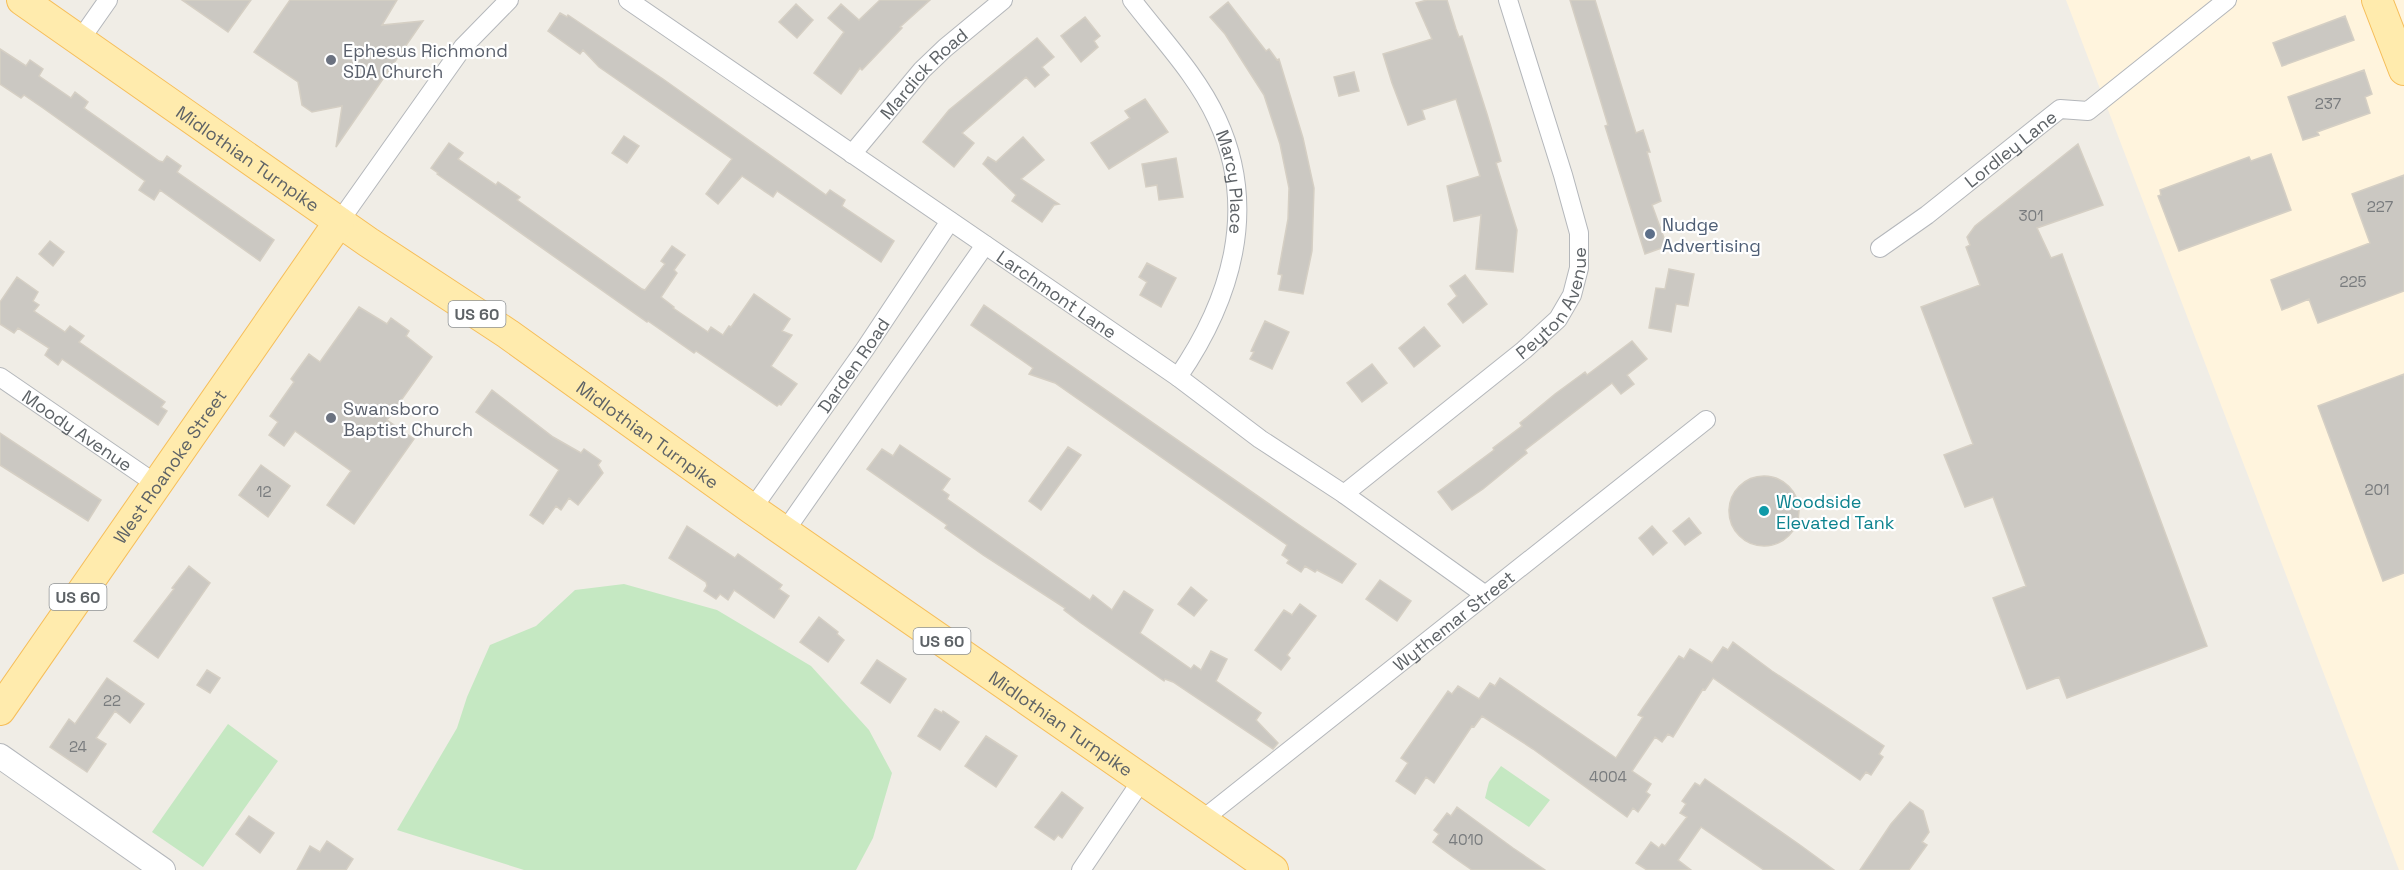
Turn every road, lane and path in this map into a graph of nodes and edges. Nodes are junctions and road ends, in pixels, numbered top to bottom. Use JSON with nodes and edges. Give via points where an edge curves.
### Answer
{"nodes":[{"id":1,"x":22,"y":0,"type":"edge"},
{"id":2,"x":108,"y":0,"type":"edge"},
{"id":3,"x":509,"y":0,"type":"edge"},
{"id":4,"x":628,"y":0,"type":"edge"},
{"id":5,"x":1004,"y":0,"type":"edge"},
{"id":6,"x":1132,"y":0,"type":"edge"},
{"id":7,"x":1508,"y":0,"type":"edge"},
{"id":8,"x":2227,"y":0,"type":"edge"},
{"id":9,"x":2377,"y":0,"type":"edge"},
{"id":10,"x":80,"y":40,"type":"junction"},
{"id":11,"x":2404,"y":70,"type":"edge"},
{"id":12,"x":852,"y":154,"type":"junction"},
{"id":13,"x":950,"y":220,"type":"junction"},
{"id":14,"x":339,"y":222,"type":"junction"},
{"id":15,"x":986,"y":245,"type":"junction"},
{"id":16,"x":1880,"y":248,"type":"dead end"},
{"id":17,"x":0,"y":377,"type":"edge"},
{"id":18,"x":1178,"y":377,"type":"junction"},
{"id":19,"x":1706,"y":420,"type":"dead end"},
{"id":20,"x":156,"y":484,"type":"junction"},
{"id":21,"x":1344,"y":494,"type":"junction"},
{"id":22,"x":752,"y":509,"type":"junction"},
{"id":23,"x":785,"y":531,"type":"junction"},
{"id":24,"x":1484,"y":594,"type":"junction"},
{"id":25,"x":0,"y":710,"type":"edge"},
{"id":26,"x":0,"y":756,"type":"edge"},
{"id":27,"x":1142,"y":780,"type":"junction"},
{"id":28,"x":1202,"y":820,"type":"junction"},
{"id":29,"x":163,"y":870,"type":"edge"},
{"id":30,"x":1081,"y":870,"type":"edge"},
{"id":31,"x":1273,"y":870,"type":"edge"}],
"edges":[{"from":1,"to":10,"type":"main road","name":"Midlothian Turnpike"},
{"from":2,"to":10,"type":"street"},
{"from":3,"to":14,"type":"street","via":[[463,46]]},
{"from":4,"to":12,"type":"street","name":"Larchmont Lane"},
{"from":5,"to":12,"type":"street","name":"Mardick Road","via":[[922,70]]},
{"from":6,"to":18,"type":"street","name":"Marcy Place","via":[[1202,92],[1217,119],[1236,177],[1236,243],[1224,291],[1194,354]]},
{"from":7,"to":21,"type":"street","name":"Peyton Avenue","via":[[1579,233],[1579,268],[1572,295],[1558,319],[1524,350]]},
{"from":8,"to":16,"type":"street","name":"Lordley Lane","via":[[2088,111],[2060,109],[1928,215]]},
{"from":9,"to":11,"type":"main road"},
{"from":10,"to":14,"type":"main road","name":"Midlothian Turnpike"},
{"from":12,"to":13,"type":"street","name":"Larchmont Lane"},
{"from":13,"to":15,"type":"street","name":"Larchmont Lane"},
{"from":13,"to":22,"type":"street","name":"Darden Road"},
{"from":14,"to":20,"type":"main road","name":"West Roanoke Street","number":"US 60"},
{"from":14,"to":22,"type":"main road","name":"Midlothian Turnpike","number":"US 60","via":[[508,334]]},
{"from":15,"to":18,"type":"street","name":"Larchmont Lane"},
{"from":15,"to":23,"type":"street"},
{"from":17,"to":20,"type":"street","name":"Moody Avenue"},
{"from":18,"to":21,"type":"street","name":"Larchmont Lane","via":[[1260,440]]},
{"from":19,"to":24,"type":"street","name":"Wythemar Street"},
{"from":20,"to":25,"type":"main road","name":"West Roanoke Street","number":"US 60"},
{"from":21,"to":24,"type":"street","name":"Larchmont Lane"},
{"from":22,"to":23,"type":"main road","name":"Midlothian Turnpike","number":"US 60"},
{"from":23,"to":27,"type":"main road","name":"Midlothian Turnpike","number":"US 60"},
{"from":24,"to":28,"type":"street","name":"Wythemar Street"},
{"from":26,"to":29,"type":"street"},
{"from":27,"to":28,"type":"main road","name":"Midlothian Turnpike","number":"US 60"},
{"from":27,"to":30,"type":"street"},
{"from":28,"to":31,"type":"main road","name":"Midlothian Turnpike","number":"US 60"}]}
